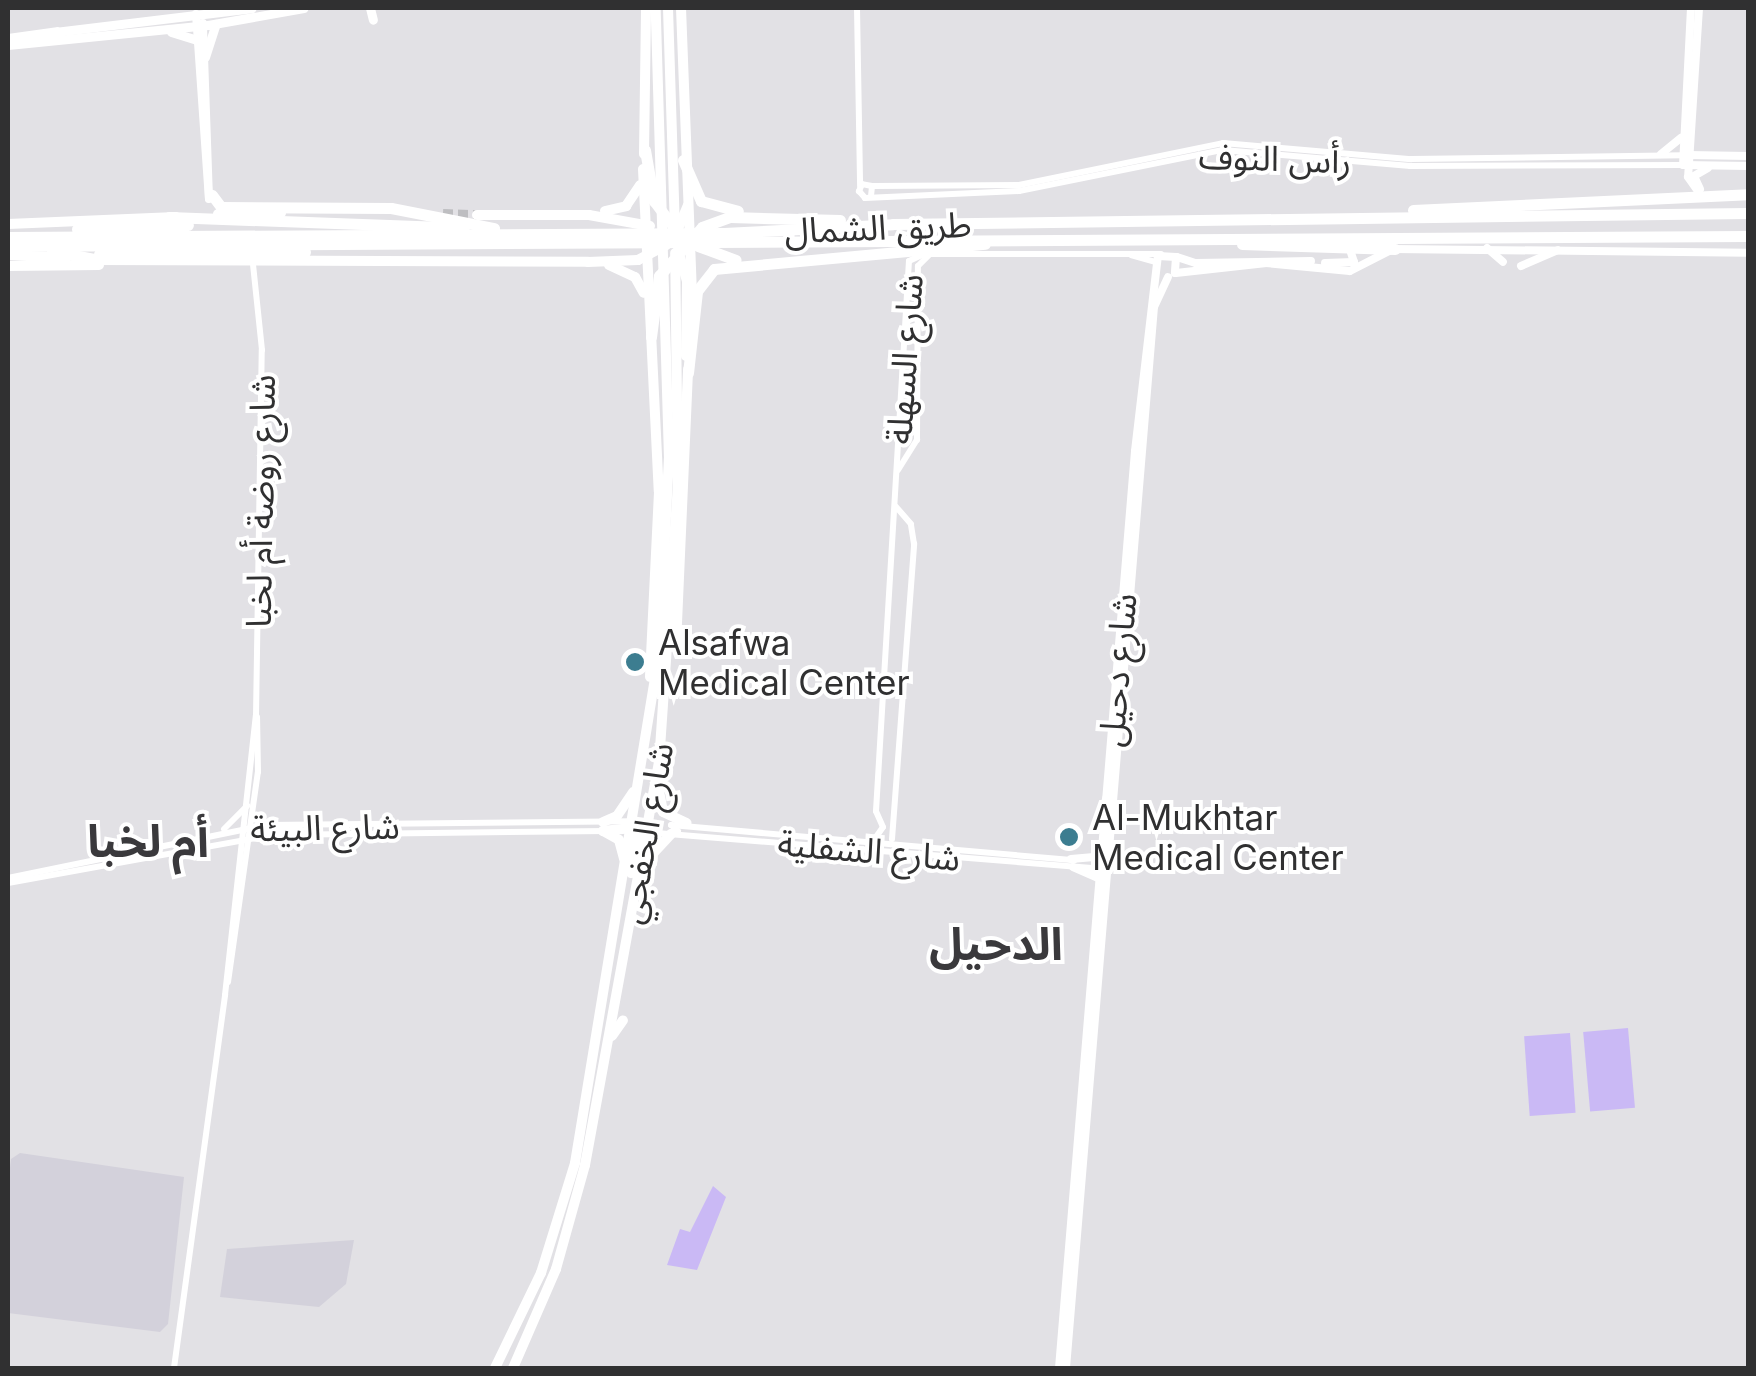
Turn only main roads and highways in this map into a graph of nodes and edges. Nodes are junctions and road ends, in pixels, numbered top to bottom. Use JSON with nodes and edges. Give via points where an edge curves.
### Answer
{"nodes":[{"id":1,"x":218,"y":8,"type":"edge"},
{"id":2,"x":254,"y":8,"type":"edge"},
{"id":3,"x":304,"y":8,"type":"edge"},
{"id":4,"x":370,"y":8,"type":"edge"},
{"id":5,"x":656,"y":8,"type":"edge"},
{"id":6,"x":668,"y":8,"type":"edge"},
{"id":7,"x":684,"y":8,"type":"edge"},
{"id":8,"x":1691,"y":8,"type":"edge"},
{"id":9,"x":1699,"y":8,"type":"edge"},
{"id":10,"x":237,"y":9,"type":"edge"},
{"id":11,"x":644,"y":10,"type":"edge"},
{"id":12,"x":197,"y":16,"type":"edge"},
{"id":13,"x":372,"y":20,"type":"dead end"},
{"id":14,"x":216,"y":24,"type":"junction"},
{"id":15,"x":159,"y":31,"type":"junction"},
{"id":16,"x":57,"y":32,"type":"joint"},
{"id":17,"x":122,"y":33,"type":"junction"},
{"id":18,"x":8,"y":39,"type":"edge"},
{"id":19,"x":197,"y":40,"type":"junction"},
{"id":20,"x":205,"y":57,"type":"junction"},
{"id":21,"x":1688,"y":125,"type":"junction"},
{"id":22,"x":645,"y":150,"type":"junction"},
{"id":23,"x":1661,"y":154,"type":"road end"},
{"id":24,"x":1720,"y":155,"type":"junction"},
{"id":25,"x":1748,"y":156,"type":"edge"},
{"id":26,"x":678,"y":160,"type":"junction"},
{"id":27,"x":1686,"y":160,"type":"junction"},
{"id":28,"x":1720,"y":166,"type":"junction"},
{"id":29,"x":1748,"y":166,"type":"edge"},
{"id":30,"x":643,"y":169,"type":"junction"},
{"id":31,"x":212,"y":194,"type":"junction"},
{"id":32,"x":1748,"y":202,"type":"edge"},
{"id":33,"x":688,"y":205,"type":"junction"},
{"id":34,"x":411,"y":214,"type":"dead end"},
{"id":35,"x":589,"y":215,"type":"junction"},
{"id":36,"x":757,"y":215,"type":"junction"},
{"id":37,"x":1370,"y":216,"type":"junction"},
{"id":38,"x":168,"y":217,"type":"junction"},
{"id":39,"x":266,"y":220,"type":"junction"},
{"id":40,"x":488,"y":220,"type":"junction"},
{"id":41,"x":644,"y":223,"type":"junction"},
{"id":42,"x":1064,"y":223,"type":"junction"},
{"id":43,"x":330,"y":225,"type":"junction"},
{"id":44,"x":232,"y":226,"type":"junction"},
{"id":45,"x":420,"y":226,"type":"dead end"},
{"id":46,"x":8,"y":231,"type":"edge"},
{"id":47,"x":246,"y":234,"type":"junction"},
{"id":48,"x":1746,"y":236,"type":"edge"},
{"id":49,"x":620,"y":238,"type":"junction"},
{"id":50,"x":1044,"y":238,"type":"junction"},
{"id":51,"x":723,"y":239,"type":"junction"},
{"id":52,"x":1234,"y":239,"type":"junction"},
{"id":53,"x":690,"y":240,"type":"junction"},
{"id":54,"x":674,"y":241,"type":"junction"},
{"id":55,"x":8,"y":246,"type":"edge"},
{"id":56,"x":521,"y":246,"type":"junction"},
{"id":57,"x":1358,"y":247,"type":"junction"},
{"id":58,"x":1482,"y":247,"type":"junction"},
{"id":59,"x":1331,"y":248,"type":"junction"},
{"id":60,"x":1562,"y":248,"type":"junction"},
{"id":61,"x":1396,"y":249,"type":"junction"},
{"id":62,"x":356,"y":251,"type":"junction"},
{"id":63,"x":1748,"y":253,"type":"edge"},
{"id":64,"x":27,"y":256,"type":"junction"},
{"id":65,"x":99,"y":257,"type":"junction"},
{"id":66,"x":1176,"y":257,"type":"junction"},
{"id":67,"x":645,"y":258,"type":"junction"},
{"id":68,"x":287,"y":259,"type":"junction"},
{"id":69,"x":420,"y":260,"type":"junction"},
{"id":70,"x":730,"y":260,"type":"junction"},
{"id":71,"x":775,"y":260,"type":"junction"},
{"id":72,"x":8,"y":261,"type":"edge"},
{"id":73,"x":588,"y":262,"type":"junction"},
{"id":74,"x":1157,"y":262,"type":"junction"},
{"id":75,"x":1503,"y":262,"type":"dead end"},
{"id":76,"x":1330,"y":264,"type":"junction"},
{"id":77,"x":1238,"y":265,"type":"junction"},
{"id":78,"x":1521,"y":266,"type":"dead end"},
{"id":79,"x":1172,"y":275,"type":"junction"},
{"id":80,"x":649,"y":307,"type":"junction"},
{"id":81,"x":686,"y":318,"type":"junction"},
{"id":82,"x":1153,"y":326,"type":"junction"},
{"id":83,"x":651,"y":337,"type":"junction"},
{"id":84,"x":678,"y":376,"type":"junction"},
{"id":85,"x":653,"y":377,"type":"junction"},
{"id":86,"x":1143,"y":382,"type":"junction"},
{"id":87,"x":1155,"y":388,"type":"dead end"},
{"id":88,"x":652,"y":514,"type":"dead end"},
{"id":89,"x":658,"y":532,"type":"junction"},
{"id":90,"x":1126,"y":568,"type":"junction"},
{"id":91,"x":1118,"y":614,"type":"dead end"},
{"id":92,"x":659,"y":654,"type":"junction"},
{"id":93,"x":674,"y":700,"type":"dead end"},
{"id":94,"x":651,"y":712,"type":"junction"},
{"id":95,"x":664,"y":724,"type":"junction"},
{"id":96,"x":1126,"y":724,"type":"dead end"},
{"id":97,"x":1118,"y":752,"type":"junction"},
{"id":98,"x":659,"y":762,"type":"junction"},
{"id":99,"x":1104,"y":770,"type":"dead end"},
{"id":100,"x":642,"y":774,"type":"junction"},
{"id":101,"x":1107,"y":784,"type":"junction"},
{"id":102,"x":687,"y":823,"type":"road end"},
{"id":103,"x":603,"y":826,"type":"junction"},
{"id":104,"x":639,"y":827,"type":"junction"},
{"id":105,"x":671,"y":834,"type":"road end"},
{"id":106,"x":1102,"y":846,"type":"junction"},
{"id":107,"x":1104,"y":865,"type":"junction"},
{"id":108,"x":625,"y":868,"type":"junction"},
{"id":109,"x":639,"y":872,"type":"junction"},
{"id":110,"x":1100,"y":879,"type":"junction"},
{"id":111,"x":1099,"y":895,"type":"junction"},
{"id":112,"x":634,"y":900,"type":"junction"},
{"id":113,"x":1094,"y":908,"type":"dead end"},
{"id":114,"x":642,"y":912,"type":"dead end"},
{"id":115,"x":1096,"y":932,"type":"junction"},
{"id":116,"x":1089,"y":961,"type":"dead end"},
{"id":117,"x":616,"y":994,"type":"junction"},
{"id":118,"x":1085,"y":1018,"type":"dead end"},
{"id":119,"x":623,"y":1020,"type":"dead end"},
{"id":120,"x":1088,"y":1030,"type":"junction"},
{"id":121,"x":609,"y":1041,"type":"junction"},
{"id":122,"x":1080,"y":1131,"type":"junction"},
{"id":123,"x":1091,"y":1150,"type":"dead end"},
{"id":124,"x":536,"y":1320,"type":"junction"},
{"id":125,"x":538,"y":1340,"type":"dead end"},
{"id":126,"x":1060,"y":1365,"type":"edge"},
{"id":127,"x":497,"y":1366,"type":"edge"},
{"id":128,"x":513,"y":1368,"type":"edge"}],
"edges":[{"from":1,"to":10,"type":"main road"},
{"from":2,"to":10,"type":"main road"},
{"from":2,"to":12,"type":"main road"},
{"from":3,"to":14,"type":"main road"},
{"from":4,"to":13,"type":"main road"},
{"from":5,"to":84,"type":"highway","name":"شارع الخفجي"},
{"from":6,"to":26,"type":"highway"},
{"from":7,"to":26,"type":"highway"},
{"from":8,"to":21,"type":"main road"},
{"from":9,"to":21,"type":"main road"},
{"from":10,"to":12,"type":"main road"},
{"from":11,"to":22,"type":"highway"},
{"from":12,"to":14,"type":"main road"},
{"from":12,"to":15,"type":"main road"},
{"from":12,"to":16,"type":"main road"},
{"from":12,"to":17,"type":"main road"},
{"from":12,"to":19,"type":"main road"},
{"from":12,"to":20,"type":"main road"},
{"from":14,"to":20,"type":"main road"},
{"from":15,"to":17,"type":"main road"},
{"from":15,"to":19,"type":"main road"},
{"from":16,"to":18,"type":"highway"},
{"from":17,"to":18,"type":"main road"},
{"from":19,"to":31,"type":"main road","via":[[204,189],[206,198]]},
{"from":20,"to":31,"type":"main road"},
{"from":21,"to":23,"type":"main road","via":[[1676,146]]},
{"from":21,"to":24,"type":"main road","via":[[1697,144]]},
{"from":21,"to":27,"type":"main road"},
{"from":22,"to":26,"type":"highway","via":[[661,184],[676,180]]},
{"from":22,"to":30,"type":"highway"},
{"from":22,"to":54,"type":"highway","via":[[654,201]]},
{"from":24,"to":25,"type":"main road"},
{"from":24,"to":27,"type":"main road"},
{"from":26,"to":33,"type":"highway"},
{"from":26,"to":36,"type":"highway","via":[[703,203]]},
{"from":26,"to":84,"type":"highway","name":"شارع الخفجي"},
{"from":27,"to":28,"type":"main road"},
{"from":27,"to":32,"type":"main road","via":[[1689,184],[1699,193]]},
{"from":28,"to":29,"type":"main road"},
{"from":28,"to":32,"type":"main road","via":[[1698,172],[1697,187]]},
{"from":30,"to":35,"type":"highway","via":[[631,202]]},
{"from":30,"to":41,"type":"highway"},
{"from":31,"to":40,"type":"highway","via":[[221,207],[391,208]]},
{"from":32,"to":37,"type":"highway","name":"طريق الشمال"},
{"from":32,"to":37,"type":"highway","via":[[1450,205]]},
{"from":33,"to":53,"type":"highway"},
{"from":33,"to":54,"type":"highway"},
{"from":34,"to":38,"type":"highway"},
{"from":35,"to":40,"type":"highway"},
{"from":35,"to":41,"type":"highway"},
{"from":35,"to":73,"type":"highway","via":[[627,223],[635,241],[624,256]]},
{"from":36,"to":42,"type":"highway"},
{"from":36,"to":53,"type":"highway","via":[[720,219]]},
{"from":36,"to":70,"type":"highway","via":[[713,232],[712,249]]},
{"from":37,"to":42,"type":"highway","name":"طريق الشمال"},
{"from":38,"to":39,"type":"highway"},
{"from":38,"to":46,"type":"highway"},
{"from":39,"to":40,"type":"highway"},
{"from":39,"to":44,"type":"highway"},
{"from":40,"to":49,"type":"highway","via":[[597,228]]},
{"from":41,"to":54,"type":"highway"},
{"from":41,"to":67,"type":"highway"},
{"from":42,"to":51,"type":"highway","name":"طريق الشمال"},
{"from":43,"to":44,"type":"highway"},
{"from":43,"to":45,"type":"highway"},
{"from":43,"to":47,"type":"highway"},
{"from":44,"to":46,"type":"highway"},
{"from":46,"to":47,"type":"highway","name":"طريق الشمال"},
{"from":47,"to":49,"type":"highway","name":"طريق الشمال"},
{"from":48,"to":52,"type":"highway","name":"طريق الشمال"},
{"from":49,"to":51,"type":"highway","name":"طريق الشمال"},
{"from":49,"to":56,"type":"highway","name":"طريق الشمال"},
{"from":50,"to":51,"type":"highway","name":"طريق الشمال"},
{"from":50,"to":52,"type":"highway","name":"طريق الشمال"},
{"from":50,"to":71,"type":"highway"},
{"from":52,"to":59,"type":"highway","via":[[1254,246]]},
{"from":53,"to":54,"type":"highway"},
{"from":53,"to":70,"type":"highway"},
{"from":53,"to":84,"type":"highway"},
{"from":54,"to":67,"type":"highway"},
{"from":54,"to":81,"type":"highway","via":[[686,272]]},
{"from":54,"to":83,"type":"highway","via":[[655,286]]},
{"from":55,"to":64,"type":"highway","name":"طريق الشمال"},
{"from":56,"to":62,"type":"highway"},
{"from":56,"to":64,"type":"highway","name":"طريق الشمال"},
{"from":57,"to":59,"type":"highway"},
{"from":57,"to":61,"type":"highway"},
{"from":57,"to":76,"type":"main road","via":[[1357,264]]},
{"from":58,"to":60,"type":"main road"},
{"from":58,"to":61,"type":"main road"},
{"from":58,"to":75,"type":"main road"},
{"from":59,"to":76,"type":"main road","via":[[1356,256],[1352,263]]},
{"from":60,"to":63,"type":"main road"},
{"from":60,"to":78,"type":"main road"},
{"from":61,"to":77,"type":"main road","via":[[1350,271]]},
{"from":62,"to":65,"type":"highway"},
{"from":62,"to":68,"type":"highway"},
{"from":64,"to":65,"type":"highway"},
{"from":64,"to":69,"type":"highway","via":[[70,266]]},
{"from":64,"to":72,"type":"highway"},
{"from":65,"to":68,"type":"highway"},
{"from":65,"to":72,"type":"highway"},
{"from":66,"to":74,"type":"main road"},
{"from":66,"to":76,"type":"main road","via":[[1192,263],[1268,257]]},
{"from":66,"to":79,"type":"main road","name":"شارع دحيل"},
{"from":67,"to":73,"type":"highway"},
{"from":67,"to":80,"type":"highway"},
{"from":68,"to":69,"type":"highway"},
{"from":69,"to":73,"type":"highway"},
{"from":70,"to":71,"type":"highway"},
{"from":71,"to":84,"type":"highway","via":[[705,275]]},
{"from":73,"to":80,"type":"highway","via":[[632,274]]},
{"from":74,"to":79,"type":"main road"},
{"from":74,"to":86,"type":"main road","name":"شارع دحيل"},
{"from":77,"to":79,"type":"main road"},
{"from":77,"to":82,"type":"main road","via":[[1168,282]]},
{"from":79,"to":82,"type":"main road","name":"شارع دحيل","via":[[1156,296]]},
{"from":80,"to":83,"type":"highway"},
{"from":81,"to":84,"type":"highway"},
{"from":81,"to":85,"type":"highway","via":[[681,293],[664,290],[656,311]]},
{"from":82,"to":86,"type":"main road","name":"شارع دحيل"},
{"from":83,"to":85,"type":"highway"},
{"from":84,"to":92,"type":"highway","name":"شارع الخفجي"},
{"from":84,"to":95,"type":"highway","name":"شارع الخفجي","via":[[680,626]]},
{"from":85,"to":89,"type":"highway"},
{"from":86,"to":87,"type":"main road"},
{"from":86,"to":90,"type":"main road","name":"شارع دحيل"},
{"from":86,"to":97,"type":"main road","name":"شارع دحيل"},
{"from":88,"to":89,"type":"highway"},
{"from":89,"to":94,"type":"highway"},
{"from":90,"to":91,"type":"main road"},
{"from":90,"to":101,"type":"main road","name":"شارع دحيل"},
{"from":92,"to":94,"type":"highway","name":"شارع الخفجي"},
{"from":92,"to":104,"type":"highway"},
{"from":93,"to":95,"type":"highway"},
{"from":94,"to":100,"type":"highway","name":"شارع الخفجي"},
{"from":95,"to":98,"type":"highway","name":"شارع الخفجي"},
{"from":96,"to":97,"type":"main road"},
{"from":97,"to":107,"type":"main road","name":"شارع دحيل"},
{"from":98,"to":102,"type":"highway","via":[[661,809]]},
{"from":98,"to":104,"type":"highway","name":"شارع الخفجي"},
{"from":99,"to":101,"type":"main road"},
{"from":100,"to":103,"type":"highway","via":[[628,805]]},
{"from":100,"to":104,"type":"highway","name":"شارع الخفجي"},
{"from":101,"to":106,"type":"main road","name":"شارع دحيل"},
{"from":103,"to":104,"type":"highway"},
{"from":103,"to":108,"type":"highway","via":[[621,843]]},
{"from":104,"to":108,"type":"highway","name":"شارع الخفجي"},
{"from":104,"to":109,"type":"highway","name":"شارع الخفجي"},
{"from":104,"to":117,"type":"highway","via":[[614,969]]},
{"from":105,"to":109,"type":"highway"},
{"from":106,"to":107,"type":"main road","name":"شارع دحيل"},
{"from":106,"to":110,"type":"main road","via":[[1094,857],[1068,864]]},
{"from":107,"to":110,"type":"main road","name":"شارع دحيل"},
{"from":107,"to":122,"type":"main road","name":"شارع دحيل"},
{"from":108,"to":127,"type":"highway","name":"شارع الخفجي","via":[[576,1163],[532,1294]]},
{"from":109,"to":112,"type":"highway","name":"شارع الخفجي"},
{"from":110,"to":111,"type":"main road","name":"شارع دحيل"},
{"from":111,"to":113,"type":"main road"},
{"from":111,"to":115,"type":"main road","name":"شارع دحيل"},
{"from":112,"to":114,"type":"highway"},
{"from":112,"to":117,"type":"highway","name":"شارع الخفجي"},
{"from":115,"to":116,"type":"main road"},
{"from":115,"to":120,"type":"main road","name":"شارع دحيل"},
{"from":117,"to":121,"type":"highway","name":"شارع الخفجي"},
{"from":118,"to":120,"type":"main road"},
{"from":119,"to":121,"type":"highway"},
{"from":120,"to":122,"type":"main road","name":"شارع دحيل"},
{"from":121,"to":124,"type":"highway","name":"شارع الخفجي","via":[[575,1206]]},
{"from":122,"to":123,"type":"main road"},
{"from":122,"to":126,"type":"main road","name":"شارع دحيل"},
{"from":122,"to":126,"type":"main road","name":"شارع دحيل"},
{"from":124,"to":125,"type":"highway"},
{"from":124,"to":128,"type":"highway","name":"شارع الخفجي"}]}
